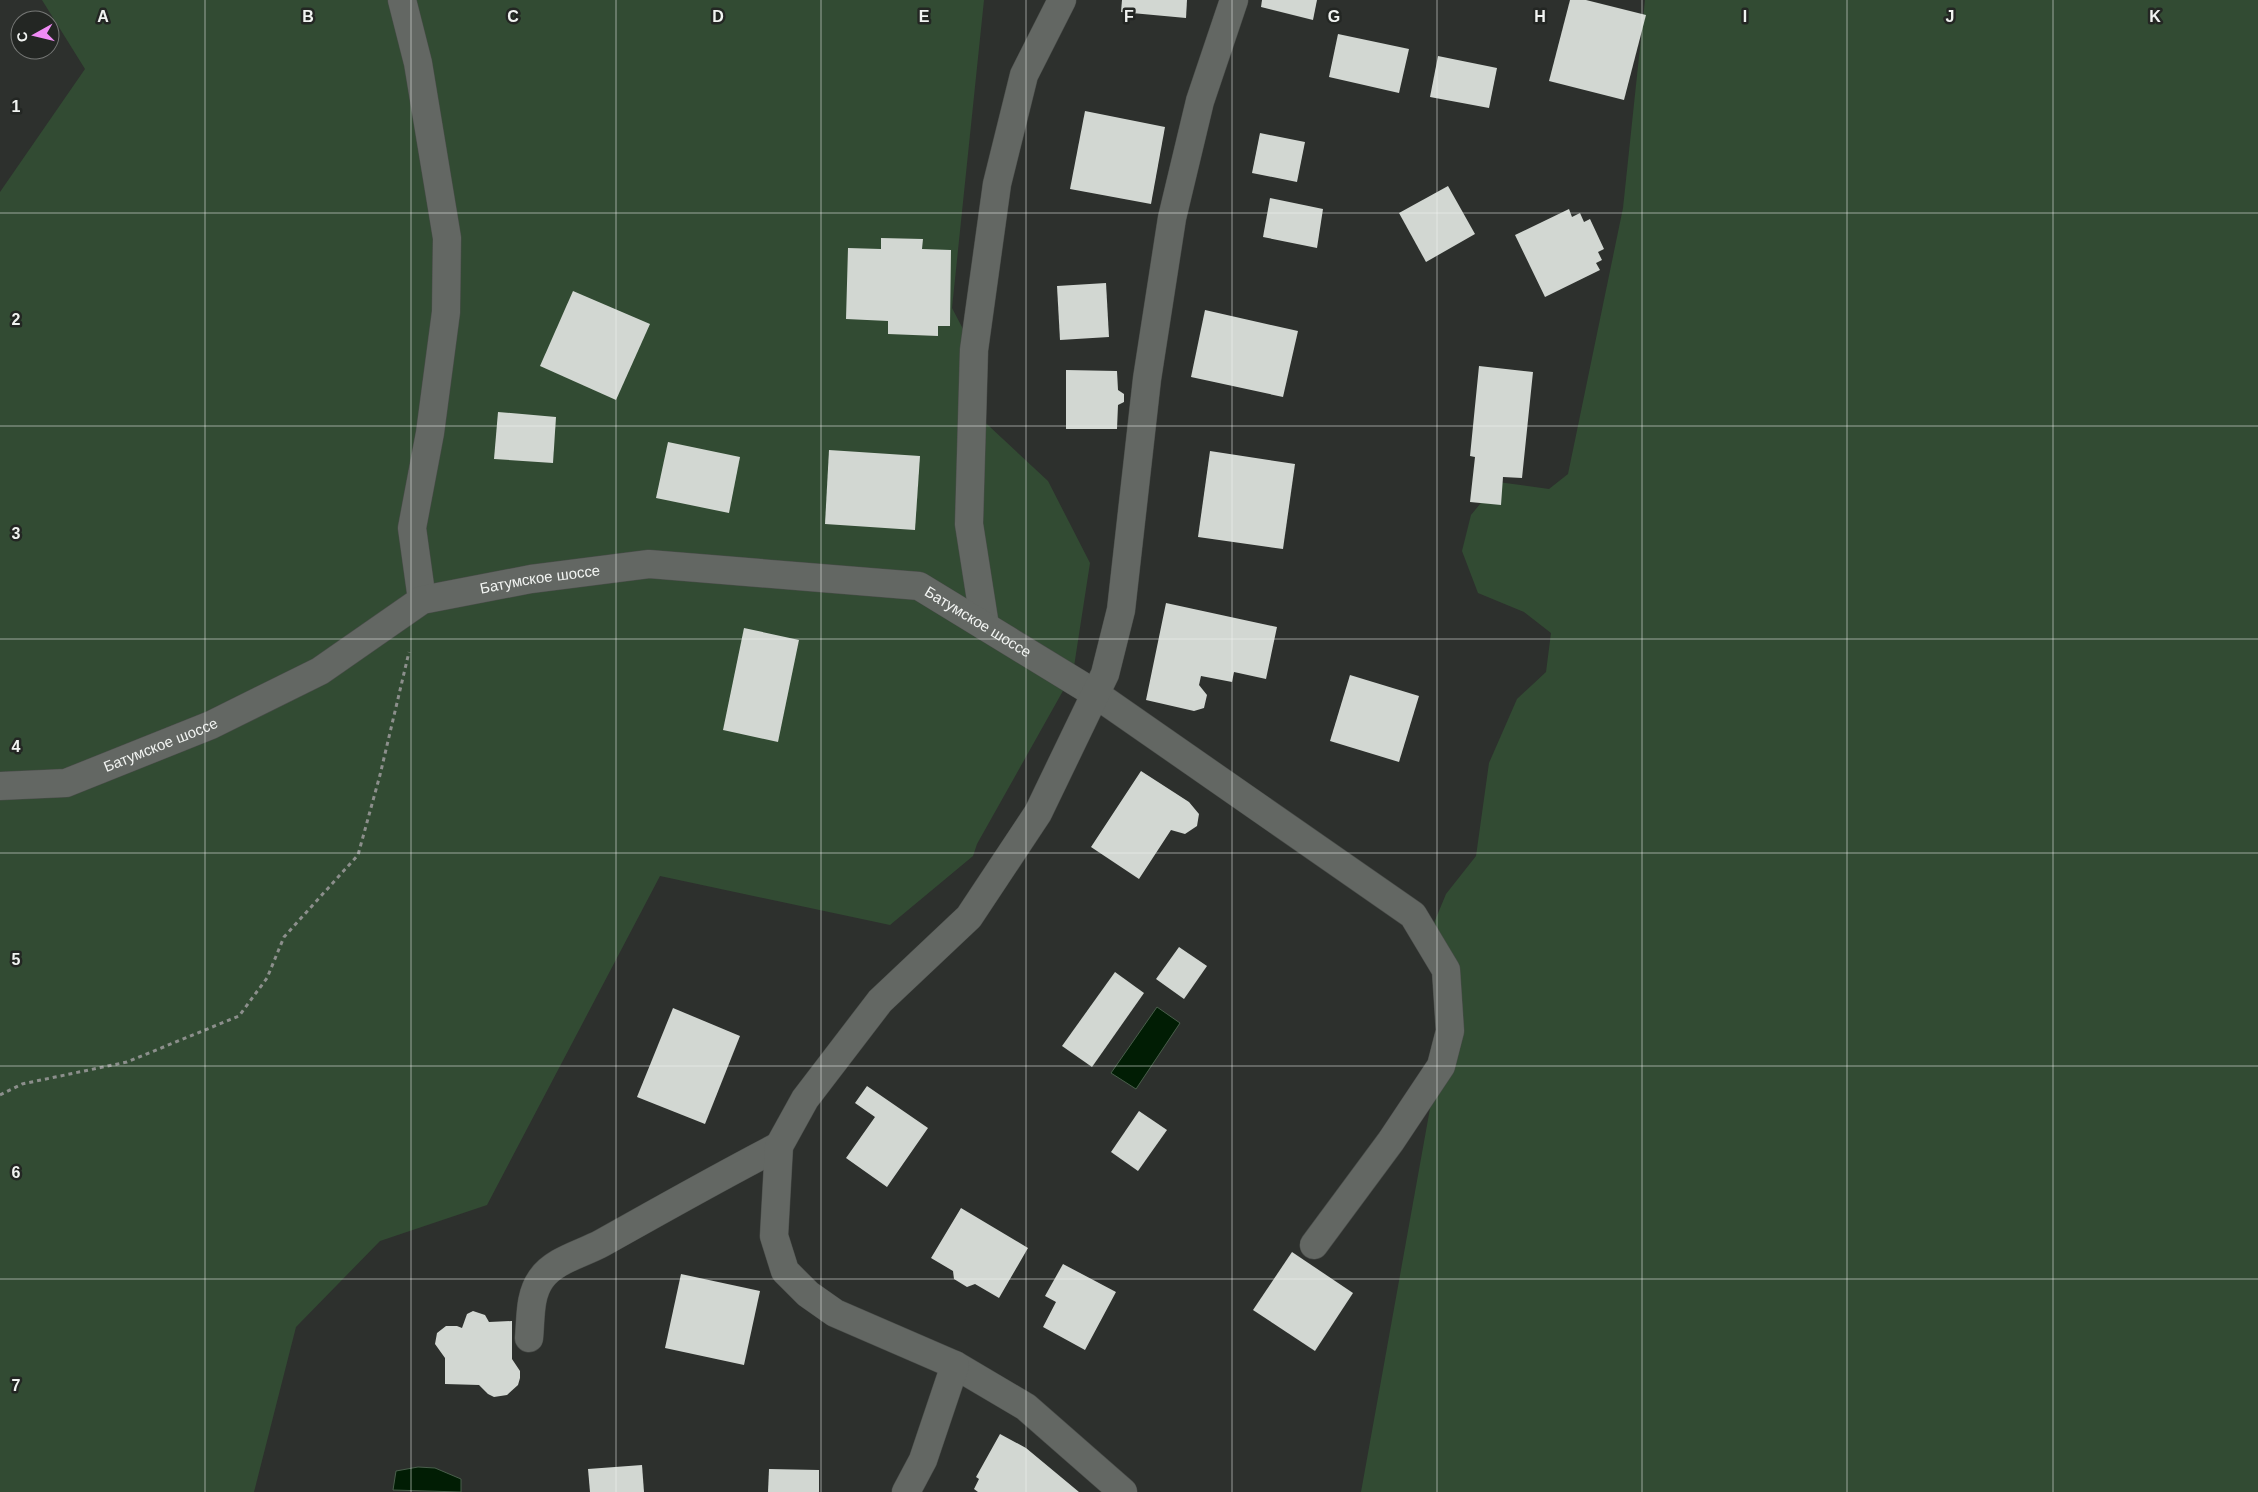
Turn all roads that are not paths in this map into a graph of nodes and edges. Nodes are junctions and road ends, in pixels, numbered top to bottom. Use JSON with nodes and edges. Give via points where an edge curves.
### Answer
{"nodes":[{"id":1,"x":402,"y":0,"type":"edge"},
{"id":2,"x":1062,"y":0,"type":"edge"},
{"id":3,"x":1234,"y":0,"type":"edge"},
{"id":4,"x":422,"y":600,"type":"junction"},
{"id":5,"x":985,"y":626,"type":"junction"},
{"id":6,"x":1094,"y":693,"type":"junction"},
{"id":7,"x":0,"y":786,"type":"edge"},
{"id":8,"x":779,"y":1146,"type":"junction"},
{"id":9,"x":1314,"y":1245,"type":"dead end"},
{"id":10,"x":529,"y":1338,"type":"dead end"},
{"id":11,"x":955,"y":1365,"type":"junction"},
{"id":12,"x":906,"y":1492,"type":"edge"},
{"id":13,"x":1123,"y":1492,"type":"edge"}],
"edges":[{"from":1,"to":4,"type":"street","via":[[418,63],[447,238],[446,312],[430,433],[412,528]]},
{"from":2,"to":5,"type":"street","via":[[1024,75],[997,184],[974,350],[970,524]]},
{"from":3,"to":6,"type":"street","via":[[1200,101],[1172,218],[1147,379],[1121,610],[1105,674]]},
{"from":4,"to":5,"type":"street","name":"Батумское шоссе","via":[[532,579],[649,564],[919,586]]},
{"from":4,"to":7,"type":"street","name":"Батумское шоссе","via":[[320,671],[211,725],[66,783]]},
{"from":5,"to":6,"type":"street","name":"Батумское шоссе"},
{"from":6,"to":8,"type":"street","via":[[1038,814],[969,917],[880,1001],[805,1099]]},
{"from":6,"to":9,"type":"street","name":"Батумское шоссе","via":[[1413,915],[1446,970],[1450,1030],[1441,1066],[1391,1142]]},
{"from":8,"to":10,"type":"street","via":[[552,1268],[541,1278],[533,1293]]},
{"from":8,"to":11,"type":"street","via":[[774,1236],[785,1271],[808,1294],[835,1313]]},
{"from":11,"to":12,"type":"street","via":[[923,1460]]},
{"from":11,"to":13,"type":"street","via":[[1026,1407]]}]}
